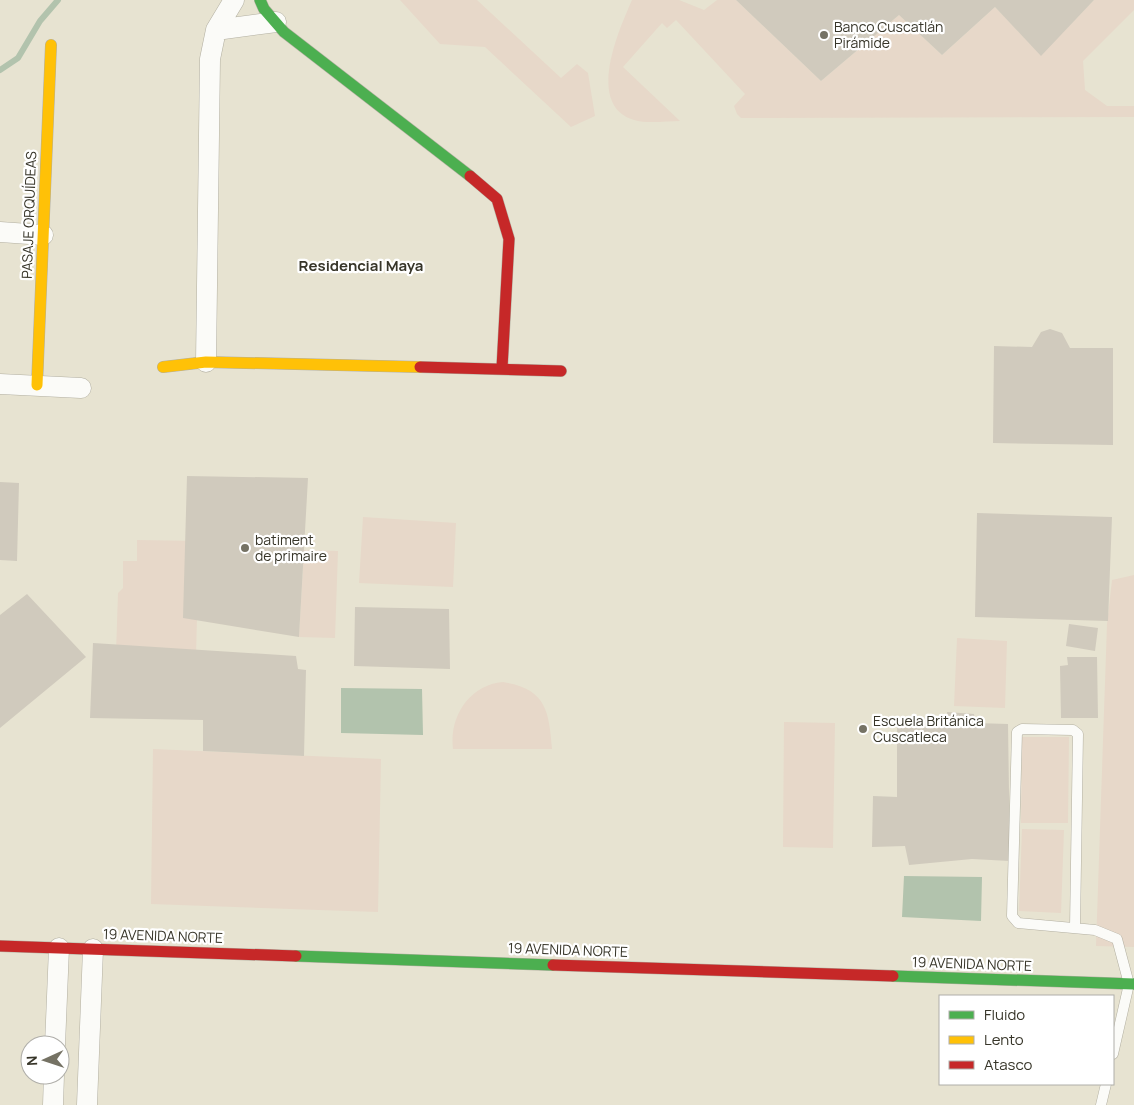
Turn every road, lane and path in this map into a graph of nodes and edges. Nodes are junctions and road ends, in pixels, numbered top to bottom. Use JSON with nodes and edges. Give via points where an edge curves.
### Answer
{"nodes":[{"id":1,"x":234,"y":0,"type":"edge"},
{"id":2,"x":260,"y":0,"type":"edge"},
{"id":3,"x":276,"y":22,"type":"junction"},
{"id":4,"x":216,"y":30,"type":"junction"},
{"id":5,"x":51,"y":45,"type":"dead end"},
{"id":6,"x":0,"y":232,"type":"edge"},
{"id":7,"x":43,"y":235,"type":"junction"},
{"id":8,"x":206,"y":362,"type":"junction"},
{"id":9,"x":163,"y":367,"type":"dead end"},
{"id":10,"x":502,"y":368,"type":"junction"},
{"id":11,"x":561,"y":371,"type":"dead end"},
{"id":12,"x":0,"y":384,"type":"edge"},
{"id":13,"x":37,"y":385,"type":"junction"},
{"id":14,"x":81,"y":388,"type":"dead end"},
{"id":15,"x":1075,"y":927,"type":"junction"},
{"id":16,"x":0,"y":946,"type":"edge"},
{"id":17,"x":59,"y":948,"type":"junction"},
{"id":18,"x":93,"y":949,"type":"junction"},
{"id":19,"x":1132,"y":984,"type":"edge"},
{"id":20,"x":55,"y":1035,"type":"edge"},
{"id":21,"x":1114,"y":1050,"type":"edge"},
{"id":22,"x":54,"y":1085,"type":"edge"},
{"id":23,"x":1106,"y":1085,"type":"edge"},
{"id":24,"x":53,"y":1105,"type":"edge"},
{"id":25,"x":88,"y":1105,"type":"edge"},
{"id":26,"x":1101,"y":1105,"type":"edge"}],
"edges":[{"from":1,"to":4,"type":"street"},
{"from":2,"to":3,"type":"street"},
{"from":3,"to":4,"type":"street"},
{"from":3,"to":10,"type":"street","via":[[284,32],[496,199],[509,239]]},
{"from":4,"to":8,"type":"street","via":[[210,59]]},
{"from":5,"to":7,"type":"street","name":"PASAJE ORQUÍDEAS"},
{"from":6,"to":7,"type":"street"},
{"from":7,"to":13,"type":"street","name":"PASAJE ORQUÍDEAS"},
{"from":8,"to":9,"type":"street"},
{"from":8,"to":10,"type":"street"},
{"from":10,"to":11,"type":"street"},
{"from":12,"to":13,"type":"street"},
{"from":13,"to":14,"type":"street"},
{"from":15,"to":15,"type":"lane","via":[[1018,923],[1012,916],[1017,732],[1022,729],[1074,730],[1078,734]]},
{"from":15,"to":19,"type":"lane","via":[[1095,930],[1117,939]]},
{"from":16,"to":17,"type":"street","name":"19 AVENIDA NORTE"},
{"from":17,"to":18,"type":"street","name":"19 AVENIDA NORTE"},
{"from":17,"to":20,"type":"street"},
{"from":18,"to":19,"type":"street","name":"19 AVENIDA NORTE"},
{"from":18,"to":25,"type":"street"},
{"from":19,"to":21,"type":"lane"},
{"from":22,"to":24,"type":"street"},
{"from":23,"to":26,"type":"lane"}]}
